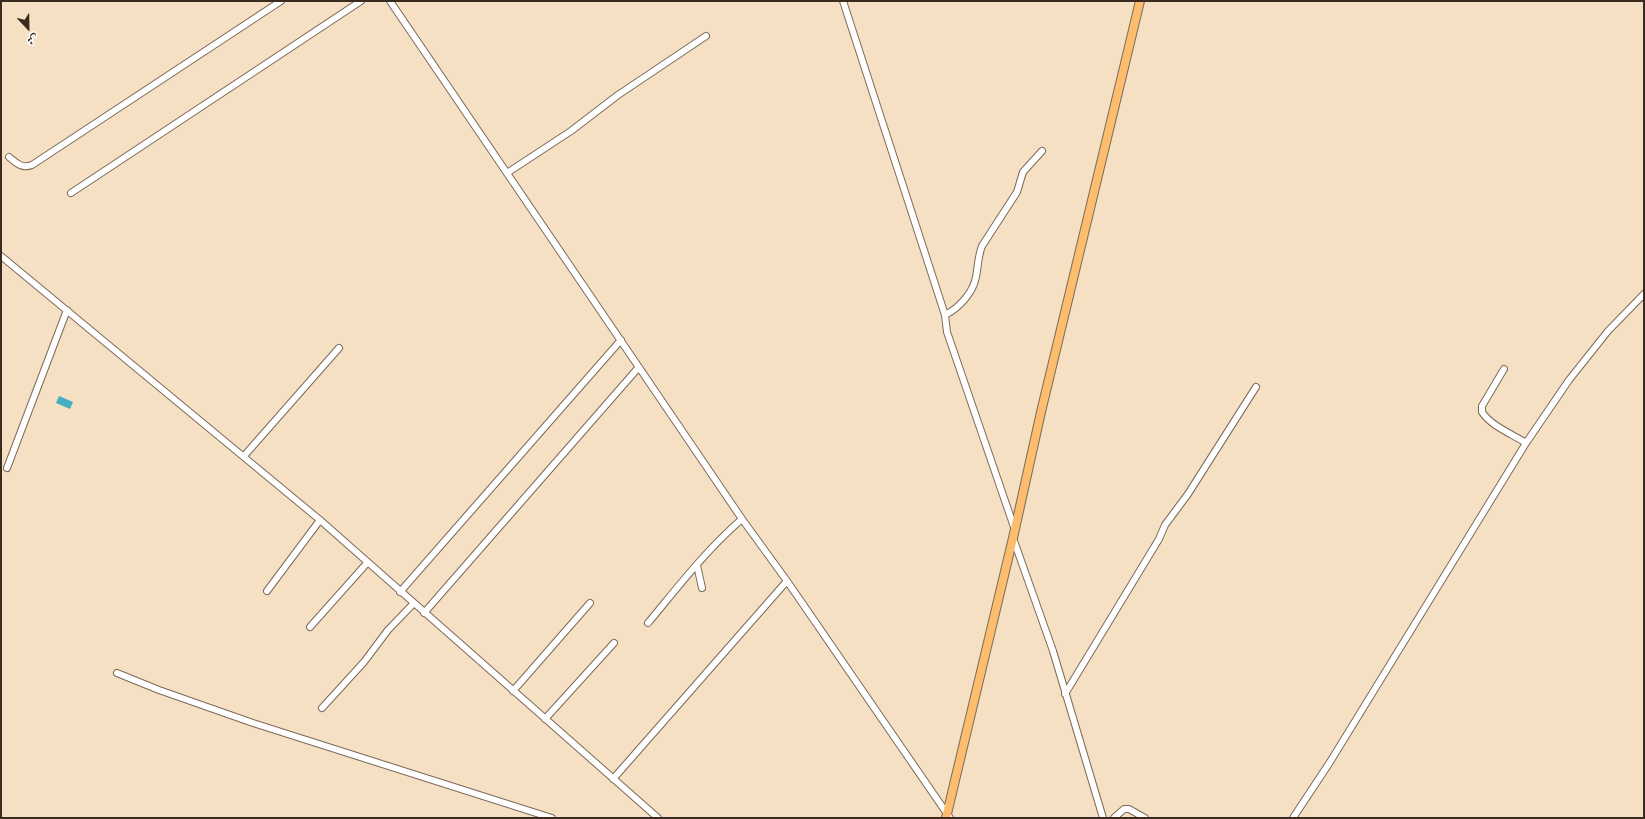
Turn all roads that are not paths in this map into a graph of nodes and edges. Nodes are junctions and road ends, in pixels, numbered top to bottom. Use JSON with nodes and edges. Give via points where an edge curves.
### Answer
{"nodes":[{"id":1,"x":281,"y":1,"type":"edge"},
{"id":2,"x":361,"y":1,"type":"edge"},
{"id":3,"x":390,"y":1,"type":"edge"},
{"id":4,"x":843,"y":1,"type":"edge"},
{"id":5,"x":1140,"y":1,"type":"edge"},
{"id":6,"x":706,"y":36,"type":"dead end"},
{"id":7,"x":1042,"y":151,"type":"dead end"},
{"id":8,"x":8,"y":157,"type":"dead end"},
{"id":9,"x":507,"y":173,"type":"junction"},
{"id":10,"x":71,"y":193,"type":"dead end"},
{"id":11,"x":1,"y":256,"type":"edge"},
{"id":12,"x":1644,"y":294,"type":"edge"},
{"id":13,"x":67,"y":310,"type":"junction"},
{"id":14,"x":945,"y":315,"type":"junction"},
{"id":15,"x":621,"y":340,"type":"junction"},
{"id":16,"x":339,"y":348,"type":"dead end"},
{"id":17,"x":639,"y":367,"type":"junction"},
{"id":18,"x":1504,"y":369,"type":"dead end"},
{"id":19,"x":1256,"y":387,"type":"dead end"},
{"id":20,"x":1526,"y":443,"type":"junction"},
{"id":21,"x":244,"y":456,"type":"junction"},
{"id":22,"x":7,"y":468,"type":"dead end"},
{"id":23,"x":742,"y":519,"type":"junction"},
{"id":24,"x":320,"y":520,"type":"junction"},
{"id":25,"x":1014,"y":534,"type":"junction"},
{"id":26,"x":367,"y":563,"type":"junction"},
{"id":27,"x":697,"y":565,"type":"junction"},
{"id":28,"x":786,"y":580,"type":"junction"},
{"id":29,"x":702,"y":588,"type":"dead end"},
{"id":30,"x":266,"y":591,"type":"dead end"},
{"id":31,"x":400,"y":592,"type":"junction"},
{"id":32,"x":590,"y":603,"type":"dead end"},
{"id":33,"x":413,"y":604,"type":"junction"},
{"id":34,"x":424,"y":613,"type":"junction"},
{"id":35,"x":648,"y":623,"type":"dead end"},
{"id":36,"x":310,"y":627,"type":"dead end"},
{"id":37,"x":614,"y":643,"type":"dead end"},
{"id":38,"x":117,"y":673,"type":"dead end"},
{"id":39,"x":513,"y":691,"type":"junction"},
{"id":40,"x":1065,"y":694,"type":"junction"},
{"id":41,"x":322,"y":708,"type":"dead end"},
{"id":42,"x":545,"y":720,"type":"junction"},
{"id":43,"x":613,"y":779,"type":"junction"},
{"id":44,"x":948,"y":816,"type":"edge"},
{"id":45,"x":552,"y":818,"type":"edge"},
{"id":46,"x":658,"y":818,"type":"edge"},
{"id":47,"x":1103,"y":818,"type":"edge"},
{"id":48,"x":1114,"y":818,"type":"edge"},
{"id":49,"x":1145,"y":818,"type":"edge"},
{"id":50,"x":1293,"y":818,"type":"edge"}],
"edges":[{"from":1,"to":8,"type":"street","via":[[32,165],[26,167]]},
{"from":2,"to":10,"type":"street"},
{"from":3,"to":9,"type":"street"},
{"from":4,"to":14,"type":"street"},
{"from":5,"to":25,"type":"main road"},
{"from":6,"to":9,"type":"street"},
{"from":7,"to":14,"type":"street","via":[[1024,172],[1017,192],[982,246],[976,278],[970,290],[961,305]]},
{"from":9,"to":15,"type":"street"},
{"from":11,"to":13,"type":"street"},
{"from":12,"to":20,"type":"street","via":[[1612,326],[1569,380]]},
{"from":13,"to":21,"type":"street"},
{"from":13,"to":22,"type":"street"},
{"from":14,"to":25,"type":"street","via":[[948,332]]},
{"from":15,"to":17,"type":"street"},
{"from":15,"to":31,"type":"street"},
{"from":16,"to":21,"type":"street"},
{"from":17,"to":23,"type":"street"},
{"from":17,"to":34,"type":"street"},
{"from":18,"to":20,"type":"street","via":[[1482,406],[1482,412],[1497,426]]},
{"from":19,"to":40,"type":"street","via":[[1188,494],[1165,525]]},
{"from":20,"to":50,"type":"street"},
{"from":21,"to":24,"type":"street"},
{"from":23,"to":27,"type":"street"},
{"from":23,"to":28,"type":"street"},
{"from":24,"to":26,"type":"street"},
{"from":24,"to":30,"type":"street"},
{"from":25,"to":40,"type":"street"},
{"from":25,"to":44,"type":"main road"},
{"from":26,"to":31,"type":"street"},
{"from":26,"to":36,"type":"street"},
{"from":27,"to":29,"type":"street"},
{"from":27,"to":35,"type":"street"},
{"from":28,"to":43,"type":"street"},
{"from":28,"to":44,"type":"street"},
{"from":31,"to":33,"type":"street"},
{"from":32,"to":39,"type":"street"},
{"from":33,"to":34,"type":"street"},
{"from":33,"to":41,"type":"street"},
{"from":34,"to":39,"type":"street"},
{"from":37,"to":42,"type":"street"},
{"from":38,"to":45,"type":"street","via":[[253,723]]},
{"from":39,"to":42,"type":"street"},
{"from":40,"to":47,"type":"street"},
{"from":42,"to":43,"type":"street"},
{"from":43,"to":46,"type":"street"},
{"from":48,"to":49,"type":"street","via":[[1124,809]]}]}
